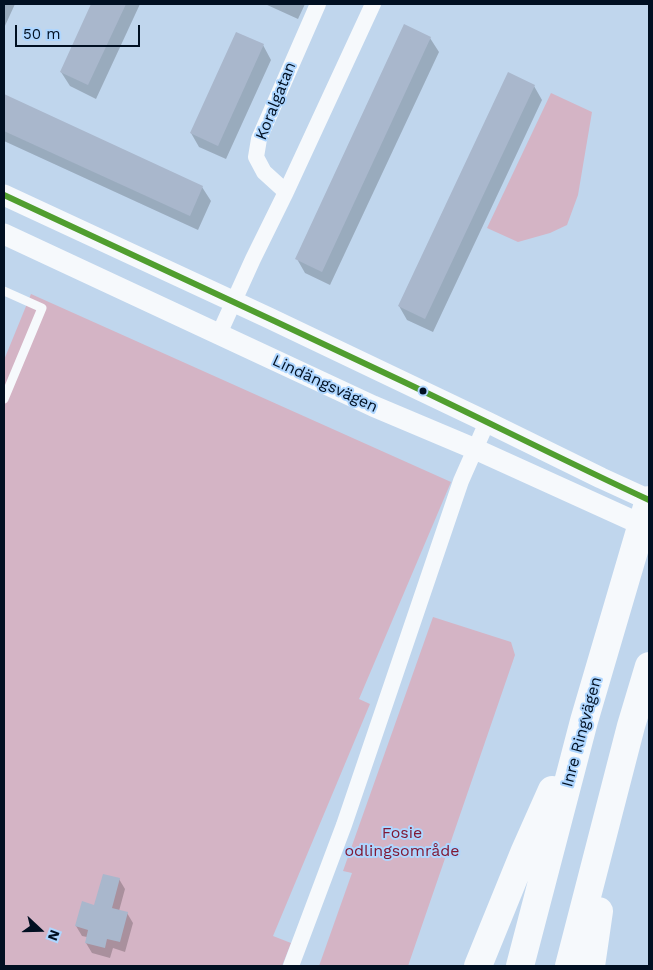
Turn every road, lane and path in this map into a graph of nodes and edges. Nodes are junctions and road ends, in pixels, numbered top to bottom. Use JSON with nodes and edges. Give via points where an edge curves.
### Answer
{"nodes":[{"id":1,"x":318,"y":4,"type":"edge"},
{"id":2,"x":373,"y":4,"type":"edge"},
{"id":3,"x":286,"y":192,"type":"junction"},
{"id":4,"x":4,"y":195,"type":"edge"},
{"id":5,"x":4,"y":234,"type":"edge"},
{"id":6,"x":4,"y":291,"type":"edge"},
{"id":7,"x":234,"y":302,"type":"junction"},
{"id":8,"x":219,"y":334,"type":"junction"},
{"id":9,"x":4,"y":399,"type":"edge"},
{"id":10,"x":487,"y":422,"type":"junction"},
{"id":11,"x":475,"y":449,"type":"junction"},
{"id":12,"x":649,"y":500,"type":"edge"},
{"id":13,"x":649,"y":528,"type":"edge"},
{"id":14,"x":649,"y":666,"type":"edge"},
{"id":15,"x":584,"y":721,"type":"junction"},
{"id":16,"x":631,"y":726,"type":"junction"},
{"id":17,"x":291,"y":966,"type":"edge"},
{"id":18,"x":478,"y":966,"type":"edge"},
{"id":19,"x":520,"y":966,"type":"edge"},
{"id":20,"x":569,"y":966,"type":"edge"},
{"id":21,"x":591,"y":966,"type":"edge"}],
"edges":[{"from":1,"to":3,"type":"street","name":"Koralgatan","via":[[259,139],[256,157],[264,172]]},
{"from":2,"to":3,"type":"street"},
{"from":3,"to":7,"type":"street"},
{"from":4,"to":7,"type":"street"},
{"from":5,"to":8,"type":"street","name":"Lindängsvägen"},
{"from":6,"to":9,"type":"lane","via":[[42,308]]},
{"from":7,"to":8,"type":"street"},
{"from":7,"to":10,"type":"street"},
{"from":8,"to":11,"type":"street","name":"Lindängsvägen","via":[[373,406]]},
{"from":10,"to":11,"type":"street"},
{"from":10,"to":12,"type":"street"},
{"from":11,"to":13,"type":"street","name":"Lindängsvägen"},
{"from":11,"to":17,"type":"street","via":[[344,825]]},
{"from":12,"to":15,"type":"highway","name":"Inre Ringvägen"},
{"from":14,"to":16,"type":"highway"},
{"from":15,"to":18,"type":"highway","via":[[524,853]]},
{"from":15,"to":19,"type":"highway","name":"Inre Ringvägen"},
{"from":16,"to":20,"type":"highway"},
{"from":16,"to":21,"type":"highway"}]}
